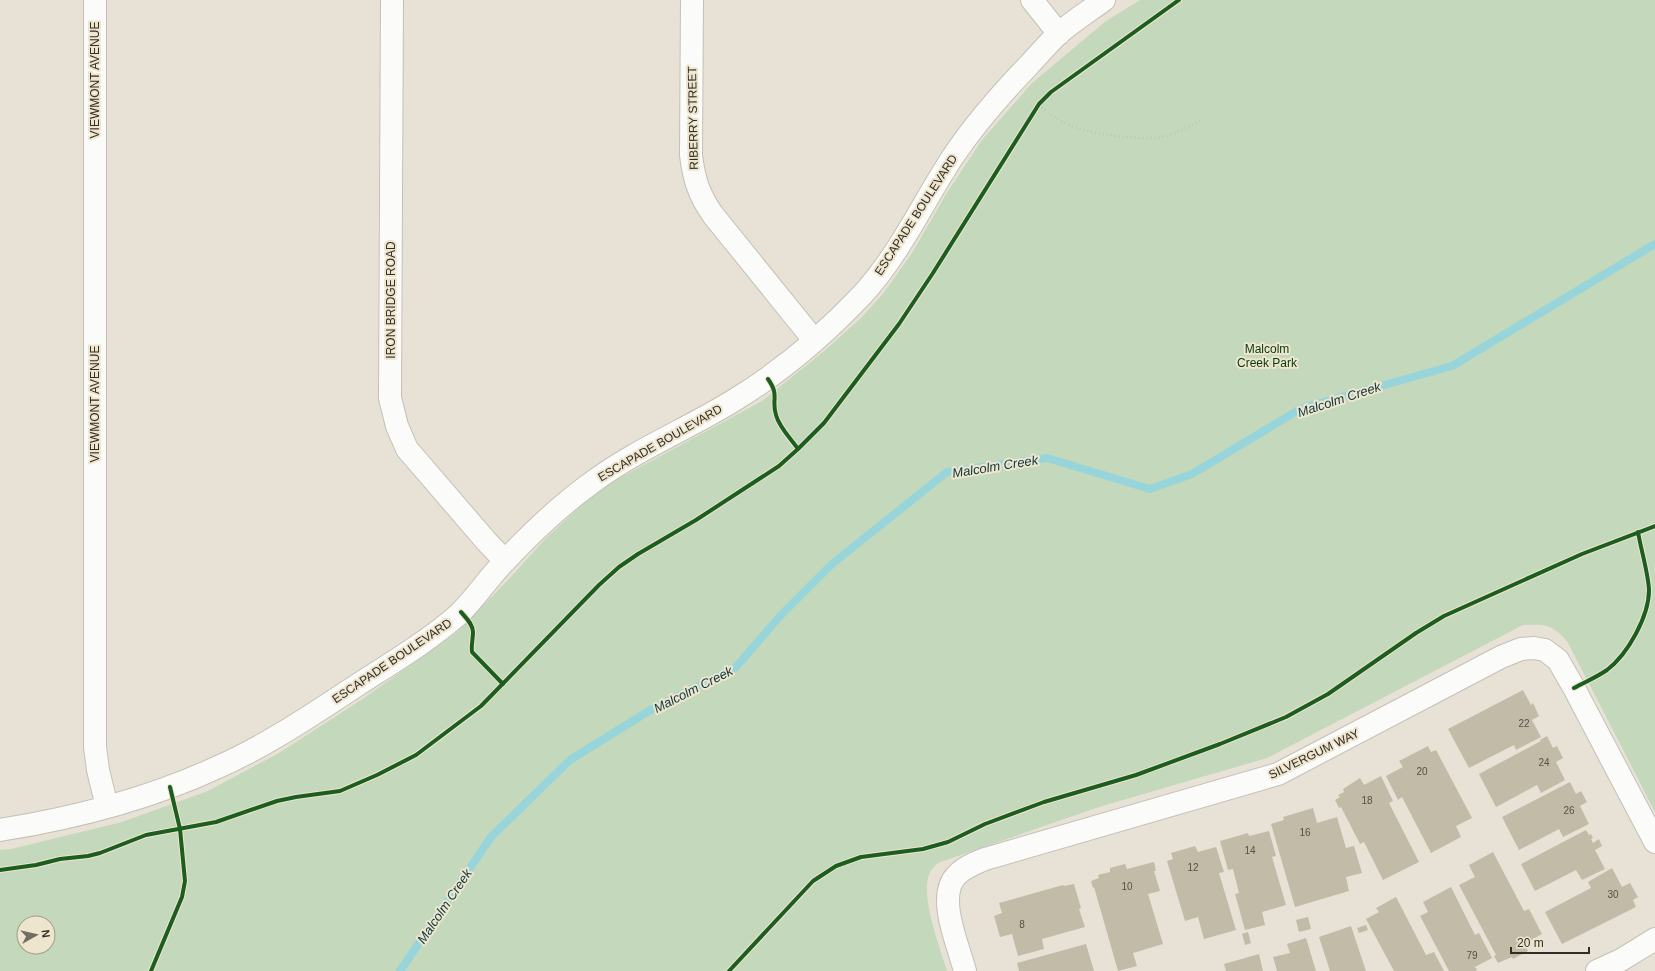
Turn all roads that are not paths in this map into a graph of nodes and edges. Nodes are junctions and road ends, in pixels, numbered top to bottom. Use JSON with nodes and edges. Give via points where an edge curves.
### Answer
{"nodes":[{"id":1,"x":95,"y":0,"type":"edge"},
{"id":2,"x":392,"y":0,"type":"edge"},
{"id":3,"x":692,"y":0,"type":"edge"},
{"id":4,"x":1032,"y":0,"type":"edge"},
{"id":5,"x":1104,"y":0,"type":"edge"},
{"id":6,"x":1059,"y":34,"type":"junction"},
{"id":7,"x":814,"y":340,"type":"junction"},
{"id":8,"x":505,"y":561,"type":"junction"},
{"id":9,"x":107,"y":807,"type":"junction"},
{"id":10,"x":0,"y":830,"type":"edge"},
{"id":11,"x":1655,"y":842,"type":"edge"},
{"id":12,"x":1655,"y":939,"type":"edge"},
{"id":13,"x":966,"y":971,"type":"edge"},
{"id":14,"x":1597,"y":971,"type":"edge"}],
"edges":[{"from":1,"to":9,"type":"street","name":"VIEWMONT AVENUE","via":[[95,747]]},
{"from":2,"to":8,"type":"street","name":"IRON BRIDGE ROAD","via":[[390,398],[407,449]]},
{"from":3,"to":7,"type":"street","name":"RIBERRY STREET","via":[[691,155],[696,187],[713,215]]},
{"from":4,"to":6,"type":"street"},
{"from":5,"to":6,"type":"street","name":"ESCAPADE BOULEVARD"},
{"from":6,"to":7,"type":"street","name":"ESCAPADE BOULEVARD","via":[[976,124],[932,188],[900,244],[864,292]]},
{"from":7,"to":8,"type":"street","name":"ESCAPADE BOULEVARD","via":[[768,378],[737,399],[596,479]]},
{"from":8,"to":9,"type":"street","name":"ESCAPADE BOULEVARD","via":[[461,612],[444,626],[410,651],[276,737],[218,767],[170,787]]},
{"from":9,"to":10,"type":"street","name":"ESCAPADE BOULEVARD","via":[[65,819]]},
{"from":11,"to":13,"type":"street","name":"SILVERGUM WAY","via":[[1558,660],[1545,650],[1521,649],[1501,657],[1278,774],[985,859],[966,867],[955,877],[949,889],[948,902],[950,918]]},
{"from":12,"to":14,"type":"street"}]}
